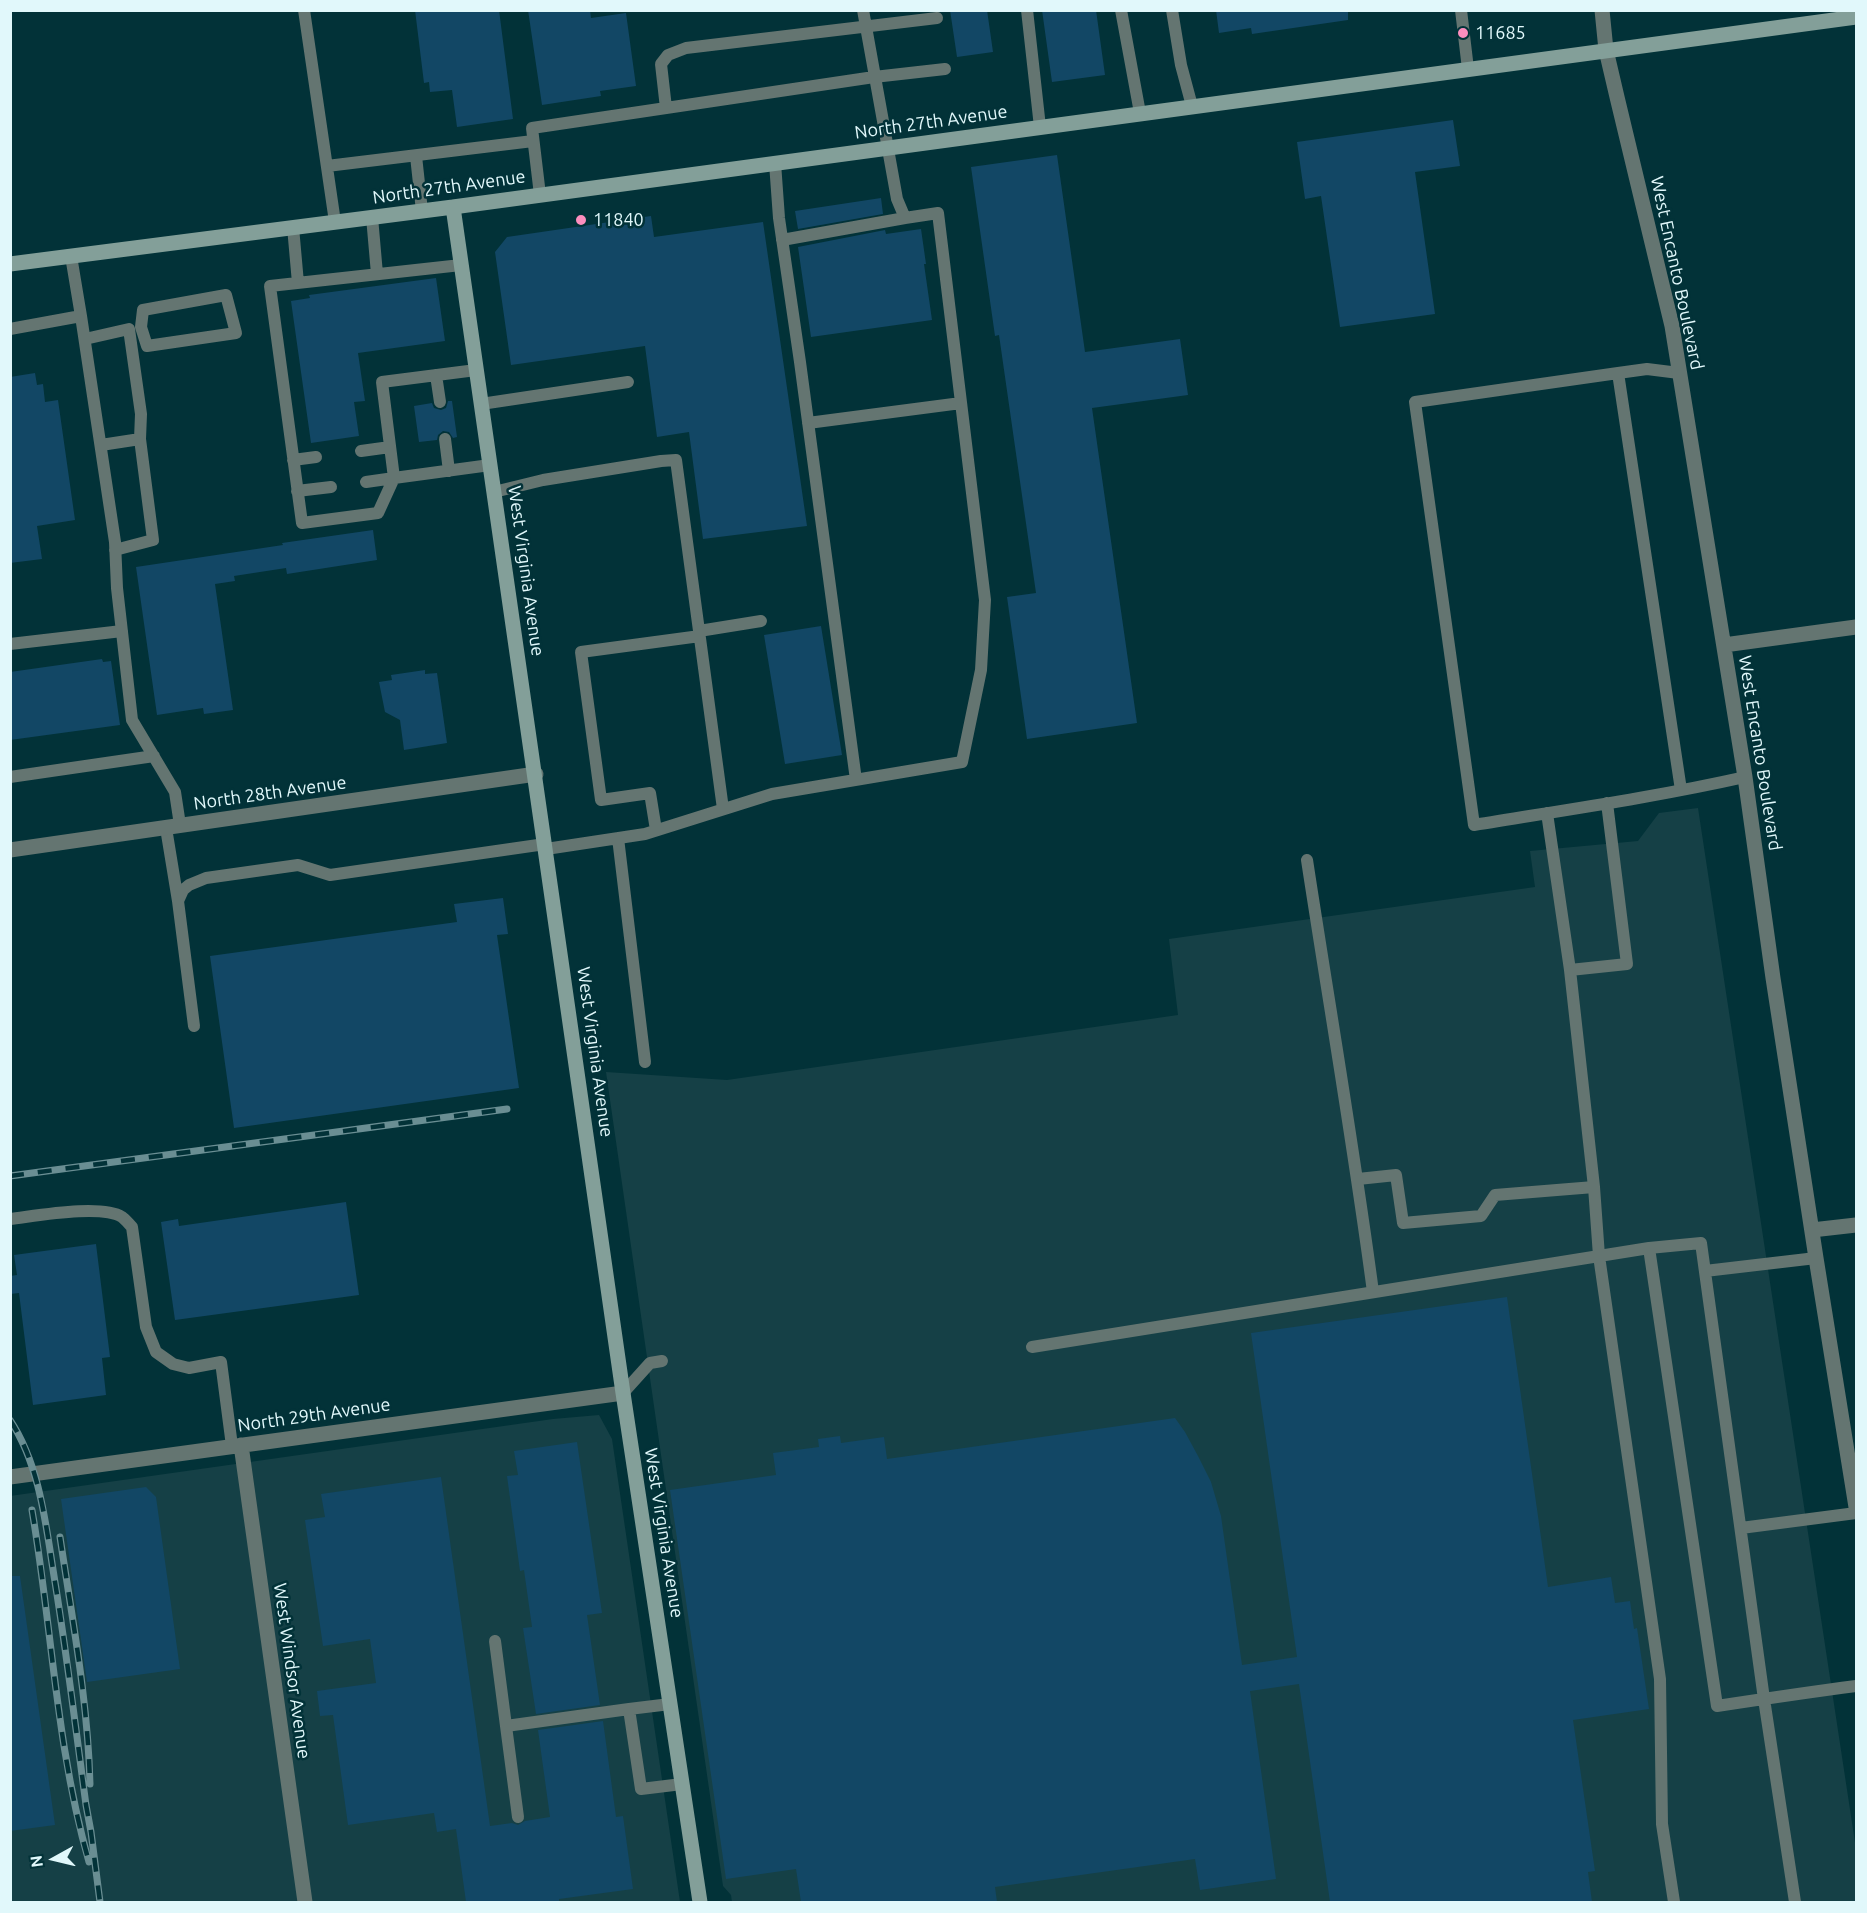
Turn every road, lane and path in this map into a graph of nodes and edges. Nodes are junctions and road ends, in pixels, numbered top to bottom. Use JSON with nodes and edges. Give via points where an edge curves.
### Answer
{"nodes":[{"id":1,"x":304,"y":10,"type":"edge"},
{"id":2,"x":863,"y":10,"type":"edge"},
{"id":3,"x":1027,"y":10,"type":"edge"},
{"id":4,"x":1121,"y":10,"type":"edge"},
{"id":5,"x":1172,"y":10,"type":"edge"},
{"id":6,"x":1461,"y":10,"type":"edge"},
{"id":7,"x":1602,"y":10,"type":"edge"},
{"id":8,"x":1857,"y":17,"type":"edge"},
{"id":9,"x":937,"y":18,"type":"dead end"},
{"id":10,"x":866,"y":27,"type":"junction"},
{"id":11,"x":1606,"y":50,"type":"junction"},
{"id":12,"x":945,"y":69,"type":"dead end"},
{"id":13,"x":1468,"y":69,"type":"junction"},
{"id":14,"x":874,"y":77,"type":"junction"},
{"id":15,"x":1192,"y":106,"type":"junction"},
{"id":16,"x":666,"y":108,"type":"junction"},
{"id":17,"x":1140,"y":113,"type":"junction"},
{"id":18,"x":1040,"y":127,"type":"junction"},
{"id":19,"x":533,"y":141,"type":"junction"},
{"id":20,"x":886,"y":148,"type":"junction"},
{"id":21,"x":416,"y":156,"type":"junction"},
{"id":22,"x":775,"y":163,"type":"junction"},
{"id":23,"x":327,"y":166,"type":"junction"},
{"id":24,"x":540,"y":195,"type":"junction"},
{"id":25,"x":453,"y":207,"type":"junction"},
{"id":26,"x":422,"y":211,"type":"junction"},
{"id":27,"x":372,"y":218,"type":"junction"},
{"id":28,"x":905,"y":218,"type":"junction"},
{"id":29,"x":335,"y":222,"type":"junction"},
{"id":30,"x":293,"y":227,"type":"junction"},
{"id":31,"x":782,"y":240,"type":"junction"},
{"id":32,"x":70,"y":256,"type":"junction"},
{"id":33,"x":10,"y":264,"type":"edge"},
{"id":34,"x":461,"y":265,"type":"junction"},
{"id":35,"x":377,"y":274,"type":"junction"},
{"id":36,"x":298,"y":283,"type":"junction"},
{"id":37,"x":81,"y":316,"type":"junction"},
{"id":38,"x":135,"y":328,"type":"junction"},
{"id":39,"x":10,"y":329,"type":"edge"},
{"id":40,"x":84,"y":339,"type":"junction"},
{"id":41,"x":476,"y":370,"type":"junction"},
{"id":42,"x":1618,"y":373,"type":"junction"},
{"id":43,"x":1679,"y":373,"type":"junction"},
{"id":44,"x":436,"y":375,"type":"junction"},
{"id":45,"x":628,"y":382,"type":"dead end"},
{"id":46,"x":440,"y":402,"type":"dead end"},
{"id":47,"x":481,"y":404,"type":"junction"},
{"id":48,"x":961,"y":404,"type":"junction"},
{"id":49,"x":808,"y":423,"type":"junction"},
{"id":50,"x":140,"y":439,"type":"junction"},
{"id":51,"x":445,"y":439,"type":"dead end"},
{"id":52,"x":101,"y":446,"type":"junction"},
{"id":53,"x":390,"y":447,"type":"junction"},
{"id":54,"x":361,"y":451,"type":"dead end"},
{"id":55,"x":315,"y":457,"type":"dead end"},
{"id":56,"x":293,"y":460,"type":"junction"},
{"id":57,"x":490,"y":465,"type":"junction"},
{"id":58,"x":449,"y":471,"type":"junction"},
{"id":59,"x":394,"y":478,"type":"junction"},
{"id":60,"x":366,"y":482,"type":"dead end"},
{"id":61,"x":331,"y":487,"type":"dead end"},
{"id":62,"x":297,"y":491,"type":"junction"},
{"id":63,"x":494,"y":492,"type":"junction"},
{"id":64,"x":115,"y":550,"type":"junction"},
{"id":65,"x":761,"y":621,"type":"dead end"},
{"id":66,"x":1857,"y":627,"type":"edge"},
{"id":67,"x":122,"y":631,"type":"junction"},
{"id":68,"x":699,"y":633,"type":"junction"},
{"id":69,"x":10,"y":644,"type":"edge"},
{"id":70,"x":1724,"y":645,"type":"junction"},
{"id":71,"x":154,"y":756,"type":"junction"},
{"id":72,"x":536,"y":774,"type":"junction"},
{"id":73,"x":10,"y":777,"type":"edge"},
{"id":74,"x":1745,"y":777,"type":"junction"},
{"id":75,"x":856,"y":780,"type":"junction"},
{"id":76,"x":1681,"y":790,"type":"junction"},
{"id":77,"x":1607,"y":803,"type":"junction"},
{"id":78,"x":723,"y":809,"type":"junction"},
{"id":79,"x":1547,"y":813,"type":"junction"},
{"id":80,"x":173,"y":827,"type":"junction"},
{"id":81,"x":656,"y":830,"type":"junction"},
{"id":82,"x":618,"y":838,"type":"junction"},
{"id":83,"x":546,"y":847,"type":"junction"},
{"id":84,"x":10,"y":850,"type":"edge"},
{"id":85,"x":1307,"y":860,"type":"dead end"},
{"id":86,"x":178,"y":901,"type":"junction"},
{"id":87,"x":1570,"y":970,"type":"junction"},
{"id":88,"x":194,"y":1026,"type":"dead end"},
{"id":89,"x":645,"y":1062,"type":"dead end"},
{"id":90,"x":1358,"y":1179,"type":"junction"},
{"id":91,"x":1594,"y":1187,"type":"junction"},
{"id":92,"x":10,"y":1219,"type":"edge"},
{"id":93,"x":1857,"y":1225,"type":"edge"},
{"id":94,"x":1812,"y":1230,"type":"junction"},
{"id":95,"x":1649,"y":1248,"type":"junction"},
{"id":96,"x":1599,"y":1256,"type":"junction"},
{"id":97,"x":1816,"y":1258,"type":"junction"},
{"id":98,"x":1705,"y":1271,"type":"junction"},
{"id":99,"x":1373,"y":1292,"type":"junction"},
{"id":100,"x":1032,"y":1347,"type":"dead end"},
{"id":101,"x":662,"y":1361,"type":"dead end"},
{"id":102,"x":623,"y":1394,"type":"junction"},
{"id":103,"x":237,"y":1446,"type":"junction"},
{"id":104,"x":10,"y":1477,"type":"edge"},
{"id":105,"x":1857,"y":1507,"type":"edge"},
{"id":106,"x":1857,"y":1513,"type":"edge"},
{"id":107,"x":1741,"y":1528,"type":"junction"},
{"id":108,"x":495,"y":1641,"type":"dead end"},
{"id":109,"x":1857,"y":1686,"type":"edge"},
{"id":110,"x":1764,"y":1699,"type":"junction"},
{"id":111,"x":670,"y":1704,"type":"junction"},
{"id":112,"x":630,"y":1709,"type":"junction"},
{"id":113,"x":506,"y":1726,"type":"junction"},
{"id":114,"x":682,"y":1784,"type":"junction"},
{"id":115,"x":518,"y":1817,"type":"dead end"},
{"id":116,"x":305,"y":1902,"type":"edge"},
{"id":117,"x":700,"y":1902,"type":"edge"},
{"id":118,"x":1674,"y":1902,"type":"edge"},
{"id":119,"x":1795,"y":1902,"type":"edge"}],
"edges":[{"from":1,"to":23,"type":"lane"},
{"from":2,"to":10,"type":"lane"},
{"from":3,"to":18,"type":"lane"},
{"from":4,"to":17,"type":"lane"},
{"from":5,"to":15,"type":"lane"},
{"from":6,"to":13,"type":"lane"},
{"from":7,"to":11,"type":"street","name":"West Encanto Boulevard"},
{"from":8,"to":11,"type":"main road","name":"North 27th Avenue"},
{"from":9,"to":10,"type":"lane"},
{"from":10,"to":14,"type":"lane"},
{"from":10,"to":16,"type":"lane","via":[[686,48],[668,55],[660,64]]},
{"from":11,"to":13,"type":"main road","name":"North 27th Avenue"},
{"from":11,"to":43,"type":"street","name":"West Encanto Boulevard","via":[[1667,304]]},
{"from":12,"to":14,"type":"lane"},
{"from":13,"to":15,"type":"main road","name":"North 27th Avenue"},
{"from":14,"to":16,"type":"lane"},
{"from":14,"to":20,"type":"lane"},
{"from":15,"to":17,"type":"main road","name":"North 27th Avenue"},
{"from":16,"to":19,"type":"lane","via":[[532,128]]},
{"from":17,"to":18,"type":"main road","name":"North 27th Avenue"},
{"from":18,"to":20,"type":"main road","name":"North 27th Avenue"},
{"from":19,"to":21,"type":"lane"},
{"from":19,"to":24,"type":"lane"},
{"from":20,"to":22,"type":"main road","name":"North 27th Avenue"},
{"from":20,"to":28,"type":"lane"},
{"from":21,"to":23,"type":"lane"},
{"from":21,"to":26,"type":"lane"},
{"from":22,"to":24,"type":"main road","name":"North 27th Avenue"},
{"from":22,"to":31,"type":"lane"},
{"from":23,"to":29,"type":"lane"},
{"from":24,"to":25,"type":"main road","name":"North 27th Avenue"},
{"from":25,"to":26,"type":"main road","name":"North 27th Avenue"},
{"from":25,"to":34,"type":"main road","name":"West Virginia Avenue"},
{"from":26,"to":27,"type":"main road","name":"North 27th Avenue"},
{"from":27,"to":29,"type":"main road","name":"North 27th Avenue"},
{"from":27,"to":35,"type":"lane"},
{"from":28,"to":31,"type":"lane"},
{"from":28,"to":48,"type":"lane","via":[[938,213]]},
{"from":29,"to":30,"type":"main road","name":"North 27th Avenue"},
{"from":30,"to":32,"type":"main road","name":"North 27th Avenue"},
{"from":30,"to":36,"type":"lane"},
{"from":31,"to":49,"type":"lane"},
{"from":32,"to":33,"type":"main road","name":"North 27th Avenue"},
{"from":32,"to":37,"type":"lane"},
{"from":34,"to":35,"type":"lane"},
{"from":34,"to":41,"type":"main road","name":"West Virginia Avenue"},
{"from":35,"to":36,"type":"lane"},
{"from":36,"to":56,"type":"lane","via":[[270,286]]},
{"from":37,"to":39,"type":"lane"},
{"from":37,"to":40,"type":"lane"},
{"from":38,"to":38,"type":"lane","via":[[147,345],[237,333],[226,295],[143,310]]},
{"from":38,"to":40,"type":"lane"},
{"from":38,"to":50,"type":"lane"},
{"from":40,"to":52,"type":"lane"},
{"from":41,"to":44,"type":"lane"},
{"from":41,"to":47,"type":"main road","name":"West Virginia Avenue"},
{"from":42,"to":43,"type":"lane","via":[[1647,369]]},
{"from":42,"to":76,"type":"lane"},
{"from":42,"to":79,"type":"lane","via":[[1415,402],[1474,825]]},
{"from":43,"to":70,"type":"street","name":"West Encanto Boulevard"},
{"from":44,"to":46,"type":"lane"},
{"from":44,"to":53,"type":"lane","via":[[382,382]]},
{"from":45,"to":47,"type":"lane"},
{"from":47,"to":57,"type":"main road","name":"West Virginia Avenue"},
{"from":48,"to":49,"type":"lane"},
{"from":48,"to":75,"type":"lane","via":[[985,600],[981,670],[962,762]]},
{"from":49,"to":75,"type":"lane"},
{"from":50,"to":52,"type":"lane"},
{"from":50,"to":64,"type":"lane","via":[[153,540]]},
{"from":51,"to":58,"type":"lane"},
{"from":52,"to":64,"type":"lane"},
{"from":53,"to":54,"type":"lane"},
{"from":53,"to":59,"type":"lane"},
{"from":55,"to":56,"type":"lane"},
{"from":56,"to":62,"type":"lane"},
{"from":57,"to":58,"type":"lane"},
{"from":57,"to":63,"type":"main road","name":"West Virginia Avenue"},
{"from":58,"to":59,"type":"lane"},
{"from":59,"to":60,"type":"lane"},
{"from":59,"to":62,"type":"lane","via":[[378,513],[302,523]]},
{"from":61,"to":62,"type":"lane"},
{"from":63,"to":68,"type":"lane","via":[[543,480],[676,460]]},
{"from":63,"to":72,"type":"main road","name":"West Virginia Avenue"},
{"from":64,"to":67,"type":"lane"},
{"from":65,"to":68,"type":"lane"},
{"from":66,"to":70,"type":"street"},
{"from":67,"to":69,"type":"lane"},
{"from":67,"to":71,"type":"lane","via":[[132,720]]},
{"from":68,"to":78,"type":"lane"},
{"from":68,"to":81,"type":"lane","via":[[581,652],[602,800],[650,793]]},
{"from":70,"to":74,"type":"street","name":"West Encanto Boulevard"},
{"from":71,"to":73,"type":"lane"},
{"from":71,"to":80,"type":"lane","via":[[175,792]]},
{"from":72,"to":80,"type":"street","name":"North 28th Avenue"},
{"from":72,"to":83,"type":"main road","name":"West Virginia Avenue"},
{"from":74,"to":76,"type":"lane"},
{"from":74,"to":94,"type":"street","name":"West Encanto Boulevard"},
{"from":75,"to":78,"type":"lane","via":[[772,794]]},
{"from":76,"to":77,"type":"lane"},
{"from":77,"to":79,"type":"lane"},
{"from":77,"to":87,"type":"lane","via":[[1627,964]]},
{"from":78,"to":81,"type":"lane"},
{"from":79,"to":87,"type":"lane"},
{"from":80,"to":84,"type":"street","name":"North 28th Avenue"},
{"from":80,"to":86,"type":"lane"},
{"from":81,"to":82,"type":"lane"},
{"from":82,"to":83,"type":"lane"},
{"from":82,"to":89,"type":"lane"},
{"from":83,"to":86,"type":"lane","via":[[330,875],[298,865],[206,878],[189,885]]},
{"from":83,"to":102,"type":"main road","name":"West Virginia Avenue"},
{"from":85,"to":90,"type":"lane"},
{"from":86,"to":88,"type":"lane"},
{"from":87,"to":91,"type":"lane"},
{"from":90,"to":91,"type":"lane","via":[[1396,1175],[1402,1223],[1480,1216],[1495,1196]]},
{"from":90,"to":99,"type":"lane"},
{"from":91,"to":96,"type":"lane"},
{"from":92,"to":103,"type":"lane","via":[[86,1211],[122,1216],[132,1227],[146,1327],[156,1352],[173,1364],[189,1368],[221,1362]]},
{"from":93,"to":94,"type":"street"},
{"from":94,"to":97,"type":"street","name":"West Encanto Boulevard"},
{"from":95,"to":96,"type":"lane"},
{"from":95,"to":98,"type":"lane","via":[[1701,1243]]},
{"from":95,"to":110,"type":"lane","via":[[1717,1706]]},
{"from":96,"to":99,"type":"lane"},
{"from":96,"to":118,"type":"lane","via":[[1660,1679],[1662,1824]]},
{"from":97,"to":98,"type":"lane"},
{"from":97,"to":105,"type":"street","name":"West Encanto Boulevard"},
{"from":98,"to":107,"type":"lane"},
{"from":99,"to":100,"type":"lane"},
{"from":101,"to":102,"type":"lane","via":[[651,1363]]},
{"from":102,"to":103,"type":"street","name":"North 29th Avenue"},
{"from":102,"to":111,"type":"main road","name":"West Virginia Avenue"},
{"from":103,"to":104,"type":"street","name":"North 29th Avenue"},
{"from":103,"to":116,"type":"street","name":"West Windsor Avenue"},
{"from":106,"to":107,"type":"lane"},
{"from":107,"to":110,"type":"lane"},
{"from":108,"to":113,"type":"lane"},
{"from":109,"to":110,"type":"lane"},
{"from":110,"to":119,"type":"lane"},
{"from":111,"to":112,"type":"lane"},
{"from":111,"to":114,"type":"main road","name":"West Virginia Avenue"},
{"from":112,"to":113,"type":"lane"},
{"from":112,"to":114,"type":"lane","via":[[641,1789]]},
{"from":113,"to":115,"type":"lane"},
{"from":114,"to":117,"type":"main road","name":"West Virginia Avenue"}]}
